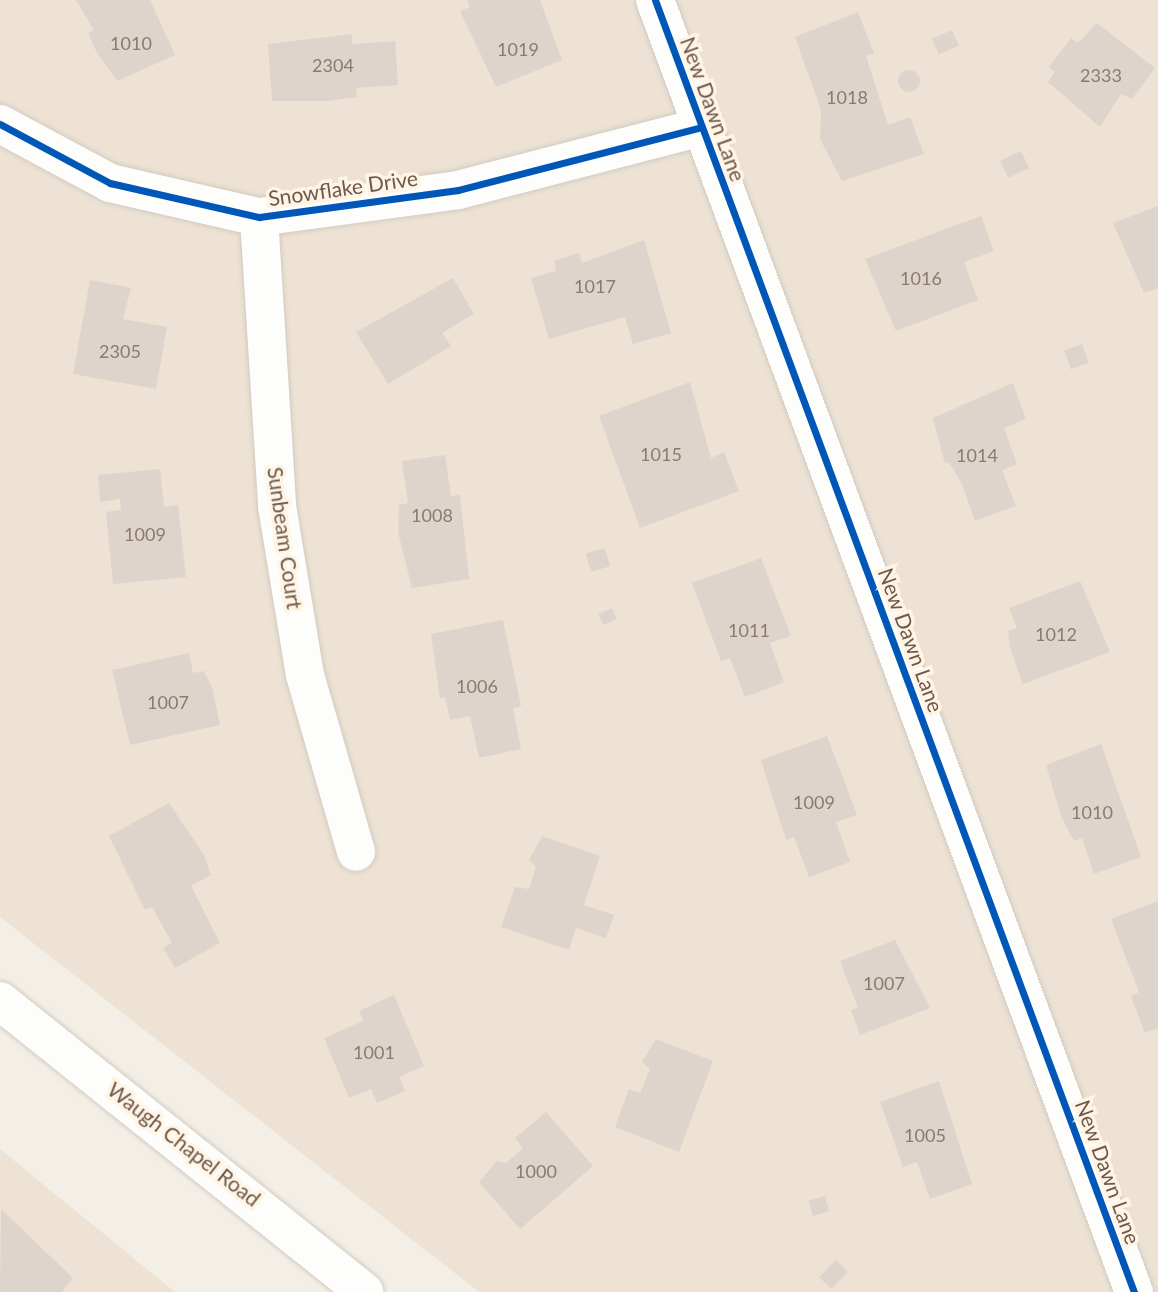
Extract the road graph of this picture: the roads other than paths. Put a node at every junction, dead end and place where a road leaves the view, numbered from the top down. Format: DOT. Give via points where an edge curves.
graph roads {
  1 [pos="655,0"];
  2 [pos="0,124"];
  3 [pos="701,127"];
  4 [pos="259,217"];
  5 [pos="356,852"];
  6 [pos="0,1001"];
  7 [pos="364,1292"];
  8 [pos="1134,1292"];
  1 -- 3 [label="street, New Dawn Lane"];
  2 -- 4 [label="street, Snowflake Drive" via="110,183"];
  3 -- 4 [label="street, Snowflake Drive" via="458,190"];
  3 -- 8 [label="street, New Dawn Lane"];
  4 -- 5 [label="street, Sunbeam Court" via="277,506 305,675"];
  6 -- 7 [label="street, Waugh Chapel Road"];
}
